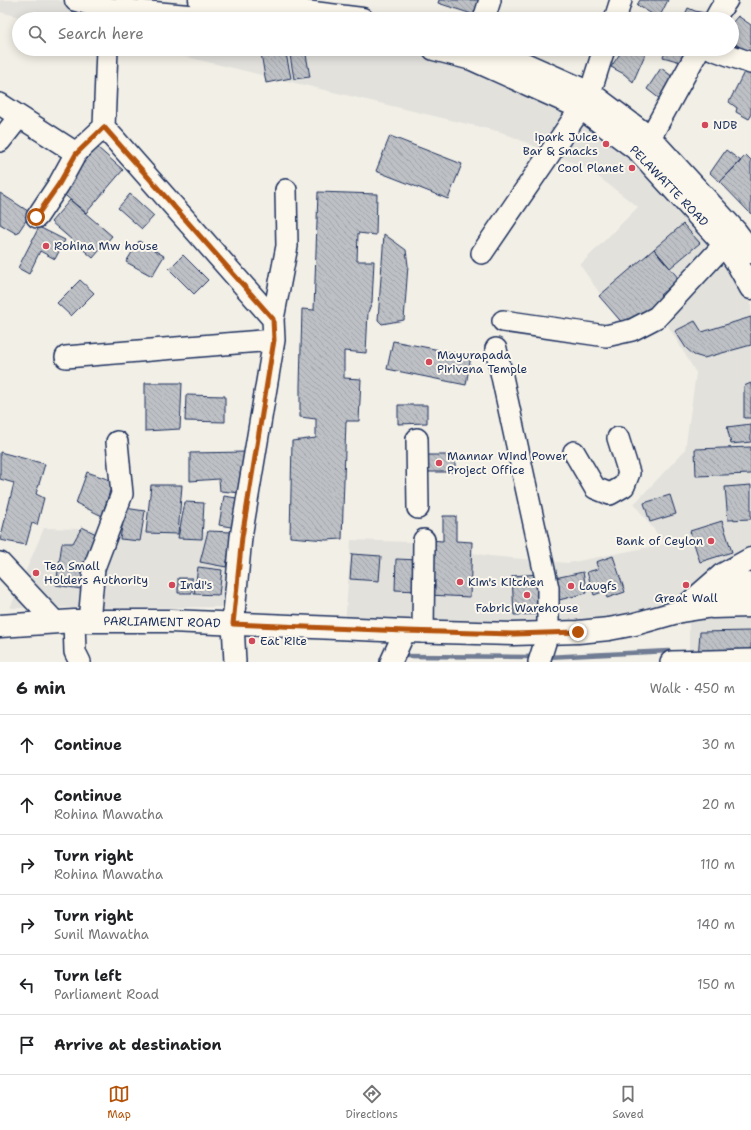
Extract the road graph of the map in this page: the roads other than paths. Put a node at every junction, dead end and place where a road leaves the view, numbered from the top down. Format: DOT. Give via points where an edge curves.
graph roads {
  1 [pos="76,0"];
  2 [pos="200,0"];
  3 [pos="490,0"];
  4 [pos="621,0"];
  5 [pos="727,0"];
  6 [pos="109,9"];
  7 [pos="230,10"];
  8 [pos="259,12"];
  9 [pos="486,12"];
  10 [pos="617,12"];
  11 [pos="719,12"];
  12 [pos="107,56"];
  13 [pos="461,56"];
  14 [pos="504,56"];
  15 [pos="601,56"];
  16 [pos="695,56"];
  17 [pos="732,56"];
  18 [pos="751,63"];
  19 [pos="585,101"];
  20 [pos="0,104"];
  21 [pos="20,117"];
  22 [pos="104,127"];
  23 [pos="0,141"];
  24 [pos="644,145"];
  25 [pos="76,154"];
  26 [pos="286,190"];
  27 [pos="36,217"];
  28 [pos="730,238"];
  29 [pos="751,252"];
  30 [pos="482,253"];
  31 [pos="751,288"];
  32 [pos="273,319"];
  33 [pos="503,321"];
  34 [pos="274,340"];
  35 [pos="496,349"];
  36 [pos="66,357"];
  37 [pos="618,438"];
  38 [pos="417,439"];
  39 [pos="117,442"];
  40 [pos="574,452"];
  41 [pos="418,508"];
  42 [pos="424,540"];
  43 [pos="751,559"];
  44 [pos="0,562"];
  45 [pos="751,584"];
  46 [pos="707,606"];
  47 [pos="751,606"];
  48 [pos="682,611"];
  49 [pos="73,622"];
  50 [pos="233,624"];
  51 [pos="0,626"];
  52 [pos="414,632"];
  53 [pos="548,633"];
  54 [pos="751,660"];
  55 [pos="80,662"];
  56 [pos="235,662"];
  57 [pos="391,662"];
  58 [pos="539,662"];
  59 [pos="671,662"];
  1 -- 6 [label="main road"];
  2 -- 7 [label="main road"];
  3 -- 9 [label="street"];
  4 -- 10 [label="street"];
  5 -- 11 [label="street"];
  6 -- 7 [label="main road"];
  7 -- 8 [label="main road"];
  12 -- 22 [label="street"];
  13 -- 19 [label="main road, PELAWATTE ROAD"];
  14 -- 19 [label="main road, PELAWATTE ROAD"];
  15 -- 19 [label="street"];
  16 -- 24 [label="street"];
  17 -- 18 [label="street"];
  19 -- 24 [label="main road, PELAWATTE ROAD"];
  19 -- 30 [label="street"];
  20 -- 21 [label="street"];
  21 -- 23 [label="street"];
  21 -- 25 [label="street"];
  22 -- 25 [label="street"];
  22 -- 32 [label="street"];
  24 -- 28 [label="main road, PELAWATTE ROAD"];
  25 -- 27 [label="street"];
  26 -- 32 [label="street" via="287,246"];
  28 -- 29 [label="main road, PELAWATTE ROAD"];
  28 -- 31 [label="main road, PELAWATTE ROAD" via="737,263"];
  28 -- 33 [label="street" via="657,317 632,330 606,336"];
  32 -- 34 [label="street"];
  34 -- 36 [label="street"];
  34 -- 50 [label="street" via="242,537"];
  35 -- 53 [label="street" via="548,588"];
  37 -- 40 [label="street" via="629,473 624,486 610,494 595,488"];
  38 -- 41 [label="street"];
  39 -- 49 [label="street" via="122,494"];
  42 -- 52 [label="street"];
  43 -- 48 [label="main road, PARLIAMENT ROAD" via="722,575"];
  44 -- 49 [label="street"];
  45 -- 46 [label="main road, PARLIAMENT ROAD"];
  46 -- 47 [label="main road"];
  46 -- 48 [label="main road, PARLIAMENT ROAD"];
  48 -- 53 [label="main road, PARLIAMENT ROAD" via="609,629"];
  49 -- 50 [label="main road, PARLIAMENT ROAD" via="170,621"];
  49 -- 51 [label="main road, PARLIAMENT ROAD"];
  49 -- 55 [label="street" via="75,652"];
  50 -- 52 [label="main road, PARLIAMENT ROAD"];
  50 -- 56 [label="street"];
  52 -- 53 [label="main road, PARLIAMENT ROAD"];
  52 -- 57 [label="street"];
  53 -- 58 [label="street"];
  54 -- 59 [label="street"];
}
